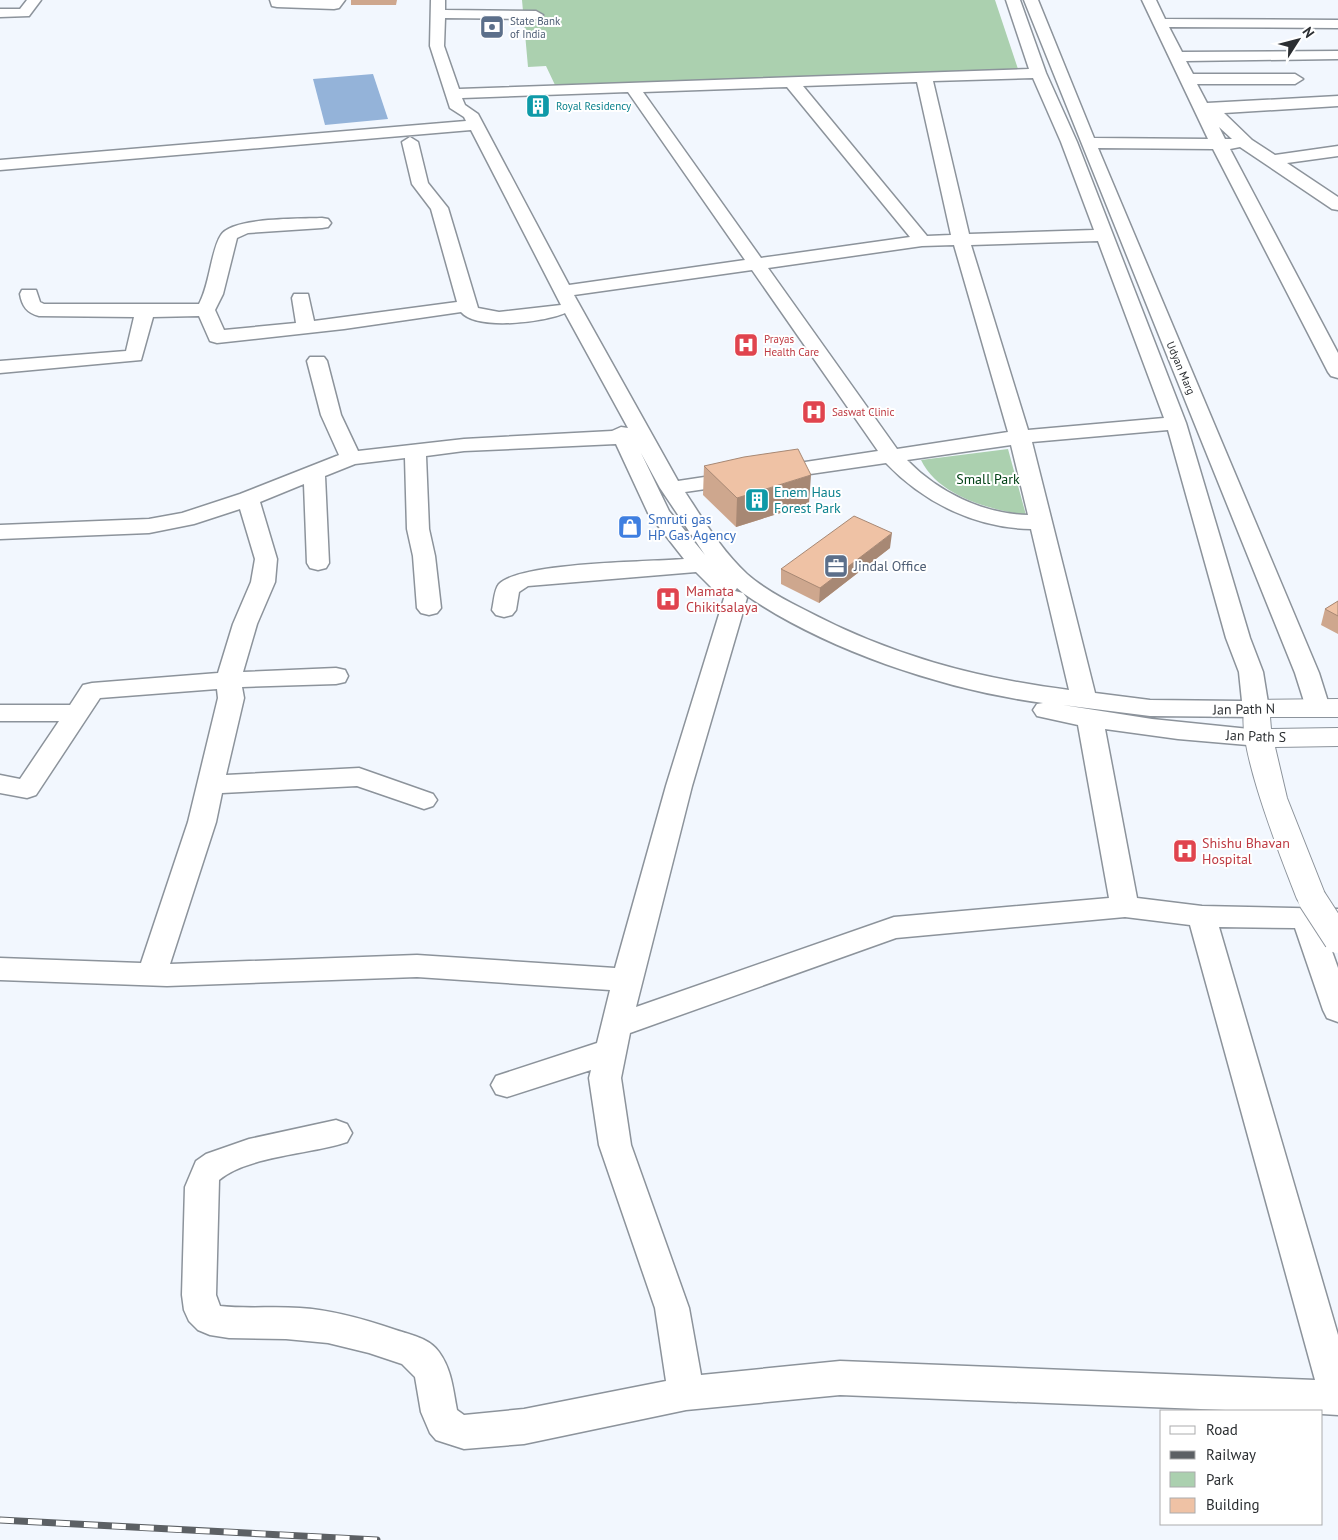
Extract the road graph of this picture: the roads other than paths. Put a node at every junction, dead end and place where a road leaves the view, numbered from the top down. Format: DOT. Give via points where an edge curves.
graph roads {
  1 [pos="34,0"];
  2 [pos="277,0"];
  3 [pos="338,0"];
  4 [pos="1013,0"];
  5 [pos="1031,0"];
  6 [pos="1149,0"];
  7 [pos="438,7"];
  8 [pos="0,13"];
  9 [pos="536,15"];
  10 [pos="1160,23"];
  11 [pos="1338,24"];
  12 [pos="1032,53"];
  13 [pos="1052,53"];
  14 [pos="1338,55"];
  15 [pos="1282,56"];
  16 [pos="1176,57"];
  17 [pos="1038,73"];
  18 [pos="924,77"];
  19 [pos="1295,80"];
  20 [pos="792,83"];
  21 [pos="1191,86"];
  22 [pos="632,87"];
  23 [pos="1338,101"];
  24 [pos="1315,102"];
  25 [pos="1212,109"];
  26 [pos="463,115"];
  27 [pos="1330,115"];
  28 [pos="410,142"];
  29 [pos="1088,143"];
  30 [pos="1246,143"];
  31 [pos="1219,144"];
  32 [pos="141,150"];
  33 [pos="1338,151"];
  34 [pos="0,159"];
  35 [pos="1273,160"];
  36 [pos="0,165"];
  37 [pos="1338,205"];
  38 [pos="322,223"];
  39 [pos="1104,235"];
  40 [pos="960,240"];
  41 [pos="922,241"];
  42 [pos="756,265"];
  43 [pos="29,294"];
  44 [pos="301,298"];
  45 [pos="560,300"];
  46 [pos="466,306"];
  47 [pos="206,310"];
  48 [pos="145,311"];
  49 [pos="306,327"];
  50 [pos="317,361"];
  51 [pos="0,367"];
  52 [pos="1338,372"];
  53 [pos="1176,423"];
  54 [pos="624,437"];
  55 [pos="1020,437"];
  56 [pos="415,451"];
  57 [pos="892,457"];
  58 [pos="351,458"];
  59 [pos="314,471"];
  60 [pos="670,488"];
  61 [pos="248,499"];
  62 [pos="1040,522"];
  63 [pos="0,532"];
  64 [pos="710,561"];
  65 [pos="318,564"];
  66 [pos="735,598"];
  67 [pos="429,608"];
  68 [pos="504,610"];
  69 [pos="336,676"];
  70 [pos="228,680"];
  71 [pos="1150,708"];
  72 [pos="1327,708"];
  73 [pos="1256,709"];
  74 [pos="1087,710"];
  75 [pos="0,713"];
  76 [pos="77,713"];
  77 [pos="1333,737"];
  78 [pos="1259,738"];
  79 [pos="0,784"];
  80 [pos="211,785"];
  81 [pos="424,800"];
  82 [pos="1125,907"];
  83 [pos="1309,909"];
  84 [pos="1202,916"];
  85 [pos="1338,918"];
  86 [pos="1338,939"];
  87 [pos="0,969"];
  88 [pos="152,974"];
  89 [pos="627,980"];
  90 [pos="1338,1010"];
  91 [pos="614,1039"];
  92 [pos="507,1085"];
  93 [pos="336,1133"];
  94 [pos="686,1393"];
  95 [pos="1338,1398"];
  1 -- 8 [label="street" via="24,13"];
  2 -- 3 [label="street" via="277,3 334,5"];
  4 -- 12 [label="street, Udyan Marg"];
  5 -- 13 [label="street, Udyan Marg"];
  6 -- 10 [label="street"];
  7 -- 9 [label="street"];
  7 -- 26 [label="street, Jan Path S" via="437,46"];
  10 -- 11 [label="street"];
  10 -- 16 [label="street"];
  12 -- 13 [label="street"];
  12 -- 17 [label="street, Udyan Marg"];
  13 -- 29 [label="street, Udyan Marg"];
  14 -- 15 [label="street"];
  15 -- 16 [label="street"];
  15 -- 19 [label="street"];
  16 -- 21 [label="street"];
  17 -- 18 [label="street"];
  17 -- 39 [label="street, Udyan Marg" via="1069,142"];
  18 -- 20 [label="street"];
  18 -- 40 [label="street"];
  19 -- 21 [label="street"];
  19 -- 24 [label="street"];
  20 -- 22 [label="street"];
  20 -- 41 [label="street"];
  21 -- 25 [label="street"];
  21 -- 31 [label="street"];
  22 -- 26 [label="street"];
  22 -- 42 [label="street"];
  23 -- 24 [label="street"];
  24 -- 25 [label="street"];
  24 -- 27 [label="street"];
  25 -- 30 [label="street"];
  26 -- 32 [label="street"];
  26 -- 45 [label="street, Jan Path S" via="482,162"];
  28 -- 46 [label="street" via="420,184 439,208"];
  29 -- 31 [label="street"];
  29 -- 72 [label="street, Udyan Marg" via="1307,673"];
  30 -- 31 [label="street"];
  30 -- 35 [label="street"];
  31 -- 52 [label="street"];
  32 -- 34 [label="street"];
  32 -- 36 [label="street"];
  33 -- 35 [label="street"];
  35 -- 37 [label="street"];
  38 -- 47 [label="street" via="232,232 214,294"];
  39 -- 40 [label="street"];
  39 -- 53 [label="street, Udyan Marg"];
  40 -- 41 [label="street"];
  40 -- 55 [label="street"];
  41 -- 42 [label="street"];
  42 -- 45 [label="street"];
  42 -- 57 [label="street"];
  43 -- 48 [label="street" via="33,308 39,310"];
  44 -- 49 [label="street"];
  45 -- 46 [label="street" via="501,317 476,316"];
  45 -- 54 [label="street, Jan Path S"];
  45 -- 60 [label="street"];
  46 -- 49 [label="street"];
  47 -- 48 [label="street"];
  47 -- 49 [label="street" via="217,337"];
  48 -- 51 [label="street" via="134,356"];
  50 -- 58 [label="street" via="331,415"];
  53 -- 55 [label="street"];
  53 -- 73 [label="street, Udyan Marg" via="1238,638 1251,672"];
  54 -- 56 [label="street" via="464,445"];
  54 -- 64 [label="street, Jan Path S" via="659,513"];
  55 -- 57 [label="street"];
  55 -- 62 [label="street"];
  56 -- 58 [label="street"];
  56 -- 67 [label="street" via="418,529"];
  57 -- 60 [label="street"];
  57 -- 62 [label="street" via="927,488 958,504 993,518"];
  58 -- 59 [label="street"];
  59 -- 61 [label="street"];
  59 -- 65 [label="street"];
  60 -- 64 [label="street"];
  61 -- 63 [label="street" via="186,519 149,526"];
  61 -- 70 [label="street" via="266,559 263,582 245,624"];
  62 -- 74 [label="street"];
  64 -- 66 [label="street, Jan Path S"];
  64 -- 68 [label="street" via="521,580 508,589"];
  64 -- 74 [label="street" via="770,601 818,626 901,661 954,678"];
  66 -- 74 [label="street, Jan Path S" via="813,637 945,689"];
  66 -- 89 [label="street" via="679,786"];
  69 -- 70 [label="street"];
  70 -- 76 [label="street" via="92,691"];
  70 -- 80 [label="street" via="231,698"];
  71 -- 73 [label="street, Jan Path N"];
  71 -- 74 [label="street"];
  72 -- 73 [label="main road, Jan Path N"];
  72 -- 77 [label="main road, Udyan Marg"];
  73 -- 78 [label="main road, Udyan Marg"];
  74 -- 78 [label="street, Jan Path S" via="1174,732"];
  74 -- 82 [label="street"];
  75 -- 76 [label="street"];
  76 -- 79 [label="street" via="28,789"];
  77 -- 78 [label="main road, Jan Path S"];
  78 -- 83 [label="main road, Udyan Marg" via="1273,798"];
  80 -- 81 [label="street" via="359,778"];
  80 -- 88 [label="street"];
  82 -- 84 [label="street"];
  82 -- 91 [label="street" via="894,928"];
  83 -- 84 [label="street"];
  83 -- 85 [label="street"];
  83 -- 86 [label="main road, Udyan Marg, bridge"];
  83 -- 90 [label="street"];
  84 -- 95 [label="street"];
  87 -- 88 [label="street"];
  88 -- 89 [label="street" via="416,966"];
  89 -- 91 [label="street"];
  91 -- 92 [label="street"];
  91 -- 94 [label="street" via="605,1078 615,1145 672,1308"];
  93 -- 94 [label="street" via="227,1159 209,1168 200,1186 199,1295 201,1310 210,1320 287,1323 359,1332 416,1354 430,1368 436,1386 438,1411 448,1428 456,1432 476,1434 533,1425"];
  94 -- 95 [label="street" via="840,1378"];
}
